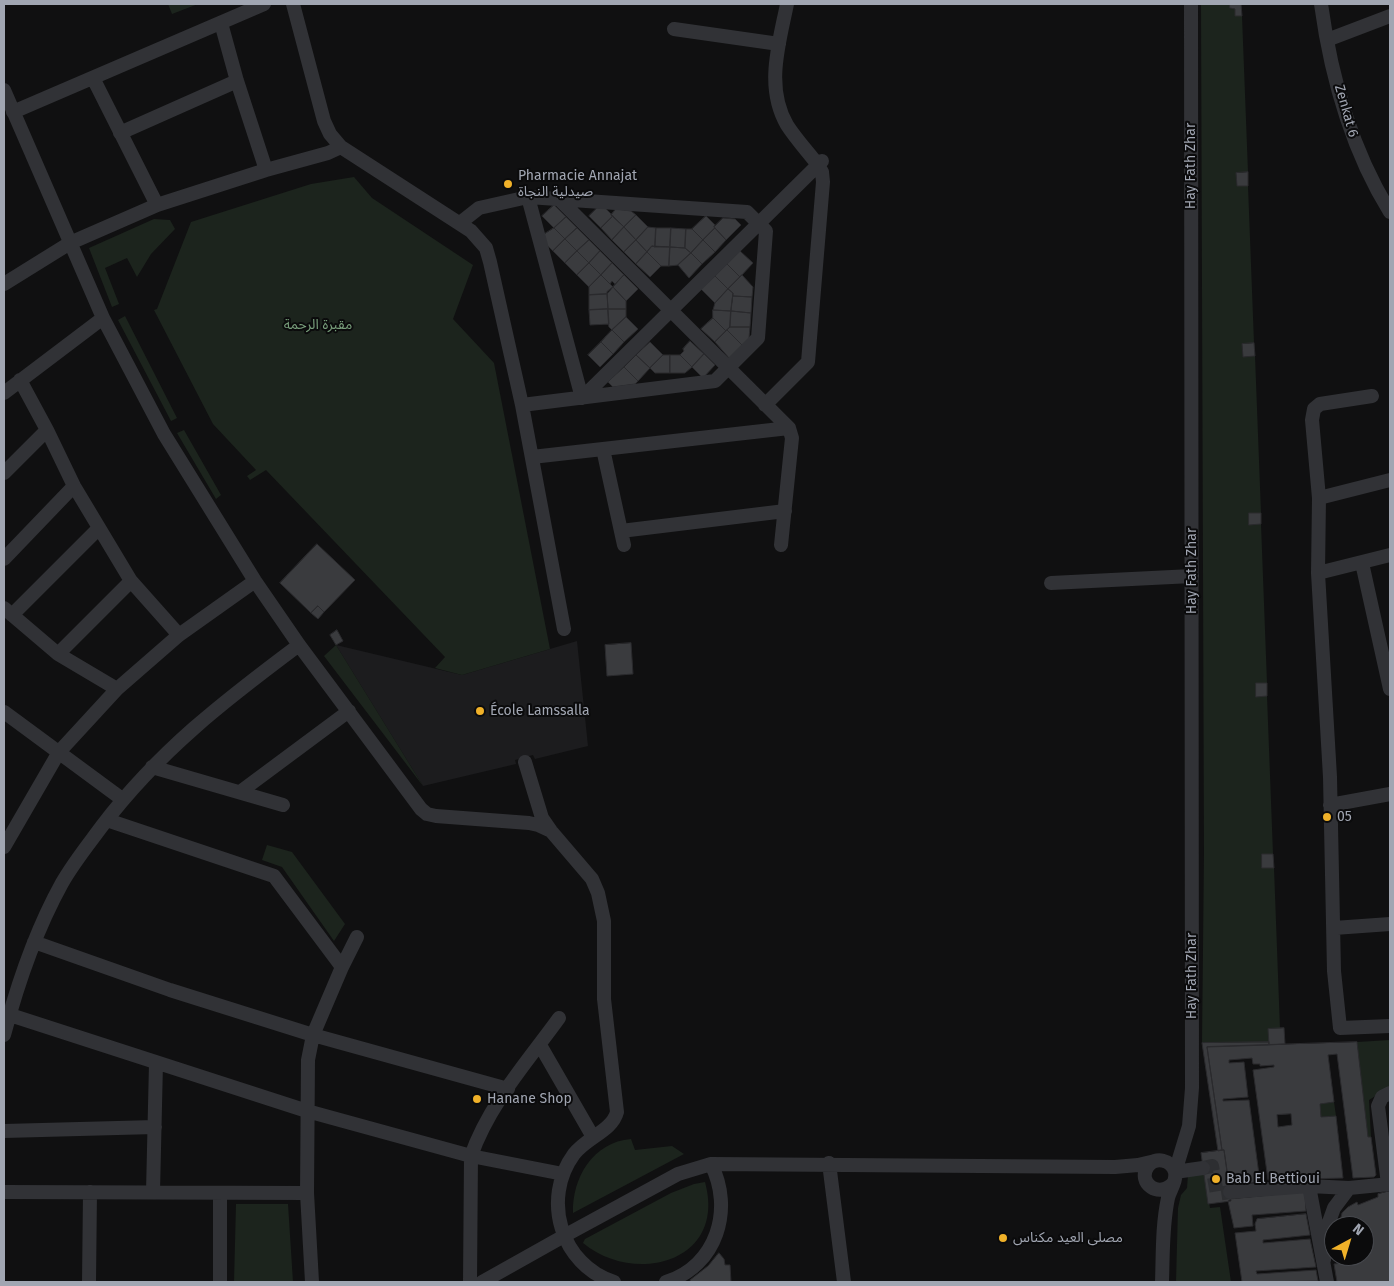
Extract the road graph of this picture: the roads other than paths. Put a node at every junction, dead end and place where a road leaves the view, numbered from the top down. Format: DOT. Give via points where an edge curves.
graph roads {
  1 [pos="264,4"];
  2 [pos="293,4"];
  3 [pos="786,4"];
  4 [pos="1191,4"];
  5 [pos="1321,4"];
  6 [pos="1390,16"];
  7 [pos="221,22"];
  8 [pos="674,29"];
  9 [pos="1327,40"];
  10 [pos="779,44"];
  11 [pos="93,78"];
  12 [pos="238,81"];
  13 [pos="4,90"];
  14 [pos="13,112"];
  15 [pos="120,133"];
  16 [pos="341,146"];
  17 [pos="820,163"];
  18 [pos="266,170"];
  19 [pos="528,197"];
  20 [pos="559,199"];
  21 [pos="157,205"];
  22 [pos="1390,212"];
  23 [pos="759,223"];
  24 [pos="460,224"];
  25 [pos="70,243"];
  26 [pos="4,284"];
  27 [pos="670,310"];
  28 [pos="103,318"];
  29 [pos="728,368"];
  30 [pos="20,380"];
  31 [pos="4,393"];
  32 [pos="1372,396"];
  33 [pos="582,398"];
  34 [pos="522,405"];
  35 [pos="765,405"];
  36 [pos="789,428"];
  37 [pos="47,430"];
  38 [pos="603,449"];
  39 [pos="532,457"];
  40 [pos="4,473"];
  41 [pos="1390,480"];
  42 [pos="74,486"];
  43 [pos="1319,498"];
  44 [pos="784,511"];
  45 [pos="99,528"];
  46 [pos="621,531"];
  47 [pos="624,545"];
  48 [pos="781,545"];
  49 [pos="1390,555"];
  50 [pos="4,559"];
  51 [pos="1362,563"];
  52 [pos="1318,573"];
  53 [pos="1192,576"];
  54 [pos="131,581"];
  55 [pos="255,581"];
  56 [pos="1051,583"];
  57 [pos="8,612"];
  58 [pos="564,629"];
  59 [pos="179,635"];
  60 [pos="299,645"];
  61 [pos="58,654"];
  62 [pos="117,689"];
  63 [pos="1390,689"];
  64 [pos="348,711"];
  65 [pos="4,712"];
  66 [pos="59,752"];
  67 [pos="525,762"];
  68 [pos="152,767"];
  69 [pos="240,792"];
  70 [pos="1390,794"];
  71 [pos="122,799"];
  72 [pos="284,805"];
  73 [pos="1330,805"];
  74 [pos="106,820"];
  75 [pos="550,831"];
  76 [pos="4,847"];
  77 [pos="1390,924"];
  78 [pos="1334,928"];
  79 [pos="357,937"];
  80 [pos="34,942"];
  81 [pos="342,967"];
  82 [pos="6,1014"];
  83 [pos="560,1018"];
  84 [pos="1390,1026"];
  85 [pos="4,1035"];
  86 [pos="313,1035"];
  87 [pos="540,1044"];
  88 [pos="156,1063"];
  89 [pos="508,1088"];
  90 [pos="1390,1093"];
  91 [pos="307,1111"];
  92 [pos="155,1127"];
  93 [pos="4,1131"];
  94 [pos="593,1137"];
  95 [pos="1185,1138"];
  96 [pos="471,1156"];
  97 [pos="1156,1161"];
  98 [pos="711,1164"];
  99 [pos="829,1164"];
  100 [pos="1115,1167"];
  101 [pos="1203,1168"];
  102 [pos="563,1174"];
  103 [pos="1174,1177"];
  104 [pos="1389,1184"];
  105 [pos="1150,1186"];
  106 [pos="1309,1186"];
  107 [pos="1349,1188"];
  108 [pos="4,1192"];
  109 [pos="90,1192"];
  110 [pos="153,1192"];
  111 [pos="1234,1192"];
  112 [pos="220,1193"];
  113 [pos="308,1193"];
  114 [pos="1331,1216"];
  115 [pos="1163,1229"];
  116 [pos="564,1236"];
  117 [pos="1324,1260"];
  118 [pos="1325,1266"];
  119 [pos="89,1282"];
  120 [pos="220,1282"];
  121 [pos="312,1282"];
  122 [pos="470,1282"];
  123 [pos="482,1282"];
  124 [pos="614,1282"];
  125 [pos="666,1282"];
  126 [pos="844,1282"];
  127 [pos="1162,1282"];
  128 [pos="1327,1282"];
  1 -- 7 [label="street"];
  2 -- 16 [label="street" via="324,121"];
  3 -- 10 [label="street"];
  4 -- 53 [label="street, Hay Fath Zhar"];
  5 -- 9 [label="street, Zenkat 6"];
  6 -- 9 [label="street"];
  7 -- 11 [label="street"];
  7 -- 12 [label="street"];
  8 -- 10 [label="street"];
  9 -- 22 [label="street, Zenkat 6" via="1353,139"];
  10 -- 17 [label="street" via="774,74 779,106 787,124"];
  11 -- 14 [label="street"];
  11 -- 15 [label="street"];
  12 -- 15 [label="street"];
  12 -- 18 [label="street"];
  13 -- 14 [label="street"];
  14 -- 25 [label="street"];
  15 -- 21 [label="street"];
  16 -- 18 [label="street" via="328,153"];
  16 -- 24 [label="street"];
  17 -- 23 [label="street"];
  17 -- 35 [label="street" via="823,182 808,362"];
  18 -- 21 [label="street"];
  19 -- 20 [label="street"];
  19 -- 24 [label="street" via="479,208"];
  19 -- 33 [label="street"];
  20 -- 23 [label="street" via="747,212"];
  20 -- 27 [label="street"];
  21 -- 25 [label="street"];
  23 -- 27 [label="street"];
  23 -- 29 [label="street" via="766,230 758,338"];
  24 -- 34 [label="street" via="486,248"];
  25 -- 26 [label="street"];
  25 -- 28 [label="street"];
  27 -- 29 [label="street"];
  27 -- 33 [label="street"];
  28 -- 30 [label="street"];
  28 -- 55 [label="street" via="164,434"];
  29 -- 33 [label="street" via="715,381"];
  29 -- 35 [label="street"];
  30 -- 31 [label="street"];
  30 -- 37 [label="street"];
  32 -- 43 [label="street" via="1320,404 1314,409 1312,420"];
  33 -- 34 [label="street"];
  34 -- 39 [label="street"];
  35 -- 36 [label="street"];
  36 -- 38 [label="street"];
  36 -- 44 [label="street" via="792,438"];
  37 -- 40 [label="street"];
  37 -- 42 [label="street"];
  38 -- 39 [label="street"];
  38 -- 46 [label="street"];
  39 -- 58 [label="street"];
  41 -- 43 [label="street"];
  42 -- 45 [label="street"];
  42 -- 50 [label="street"];
  43 -- 52 [label="street"];
  44 -- 46 [label="street"];
  44 -- 48 [label="street"];
  45 -- 54 [label="street"];
  45 -- 57 [label="street"];
  46 -- 47 [label="street"];
  49 -- 51 [label="street"];
  51 -- 52 [label="street"];
  51 -- 63 [label="street"];
  52 -- 73 [label="street"];
  53 -- 56 [label="street"];
  53 -- 95 [label="street, Hay Fath Zhar" via="1192,1088"];
  54 -- 59 [label="street"];
  54 -- 61 [label="street"];
  55 -- 59 [label="street"];
  55 -- 60 [label="street"];
  57 -- 61 [label="street"];
  59 -- 62 [label="street"];
  60 -- 64 [label="street"];
  60 -- 68 [label="street" via="226,700"];
  61 -- 62 [label="street"];
  62 -- 66 [label="street"];
  64 -- 69 [label="street"];
  64 -- 75 [label="street" via="427,814 528,823"];
  65 -- 66 [label="street"];
  66 -- 71 [label="street"];
  66 -- 76 [label="street"];
  67 -- 75 [label="street" via="536,804"];
  68 -- 69 [label="street"];
  68 -- 71 [label="street"];
  69 -- 72 [label="street"];
  70 -- 73 [label="street"];
  71 -- 74 [label="street"];
  73 -- 78 [label="street"];
  74 -- 80 [label="street" via="62,882"];
  74 -- 81 [label="street" via="274,876"];
  75 -- 94 [label="street" via="592,879 604,921 604,999 617,1112 610,1126"];
  77 -- 78 [label="street"];
  78 -- 84 [label="street" via="1334,971 1340,1028"];
  79 -- 81 [label="street"];
  80 -- 82 [label="street"];
  80 -- 86 [label="street" via="170,990"];
  81 -- 86 [label="street"];
  82 -- 85 [label="street"];
  82 -- 88 [label="street"];
  83 -- 87 [label="street"];
  86 -- 89 [label="street"];
  86 -- 91 [label="street" via="308,1060"];
  87 -- 89 [label="street"];
  87 -- 94 [label="street"];
  88 -- 91 [label="street"];
  88 -- 92 [label="street"];
  89 -- 96 [label="street" via="478,1136"];
  90 -- 104 [label="street" via="1382,1097 1378,1106"];
  91 -- 96 [label="street"];
  91 -- 113 [label="street"];
  92 -- 93 [label="street"];
  92 -- 110 [label="street"];
  94 -- 102 [label="street" via="576,1152"];
  95 -- 97 [label="street" via="1171,1153"];
  95 -- 103 [label="street, Hay Fath Zhar"];
  96 -- 102 [label="street"];
  96 -- 122 [label="street"];
  97 -- 100 [label="street"];
  97 -- 103 [label="street" via="1170,1164"];
  97 -- 105 [label="street" via="1145,1171"];
  98 -- 99 [label="street"];
  98 -- 116 [label="street" via="678,1174"];
  98 -- 125 [label="street" via="722,1202 715,1238 709,1250 692,1268"];
  99 -- 100 [label="street"];
  99 -- 126 [label="street"];
  100 -- 105 [label="street"];
  101 -- 103 [label="street"];
  102 -- 116 [label="street" via="557,1199"];
  103 -- 105 [label="street" via="1167,1189 1157,1190"];
  103 -- 115 [label="street, Hay Fath Zhar"];
  104 -- 107 [label="street"];
  105 -- 115 [label="street" via="1157,1196"];
  106 -- 107 [label="street"];
  106 -- 111 [label="street"];
  106 -- 117 [label="street"];
  107 -- 114 [label="street"];
  108 -- 109 [label="street"];
  109 -- 110 [label="street"];
  109 -- 119 [label="street"];
  110 -- 112 [label="street"];
  112 -- 113 [label="street"];
  112 -- 120 [label="street"];
  113 -- 121 [label="street"];
  115 -- 127 [label="street"];
  116 -- 123 [label="street"];
  116 -- 124 [label="street" via="587,1267"];
  118 -- 128 [label="street"];
}
